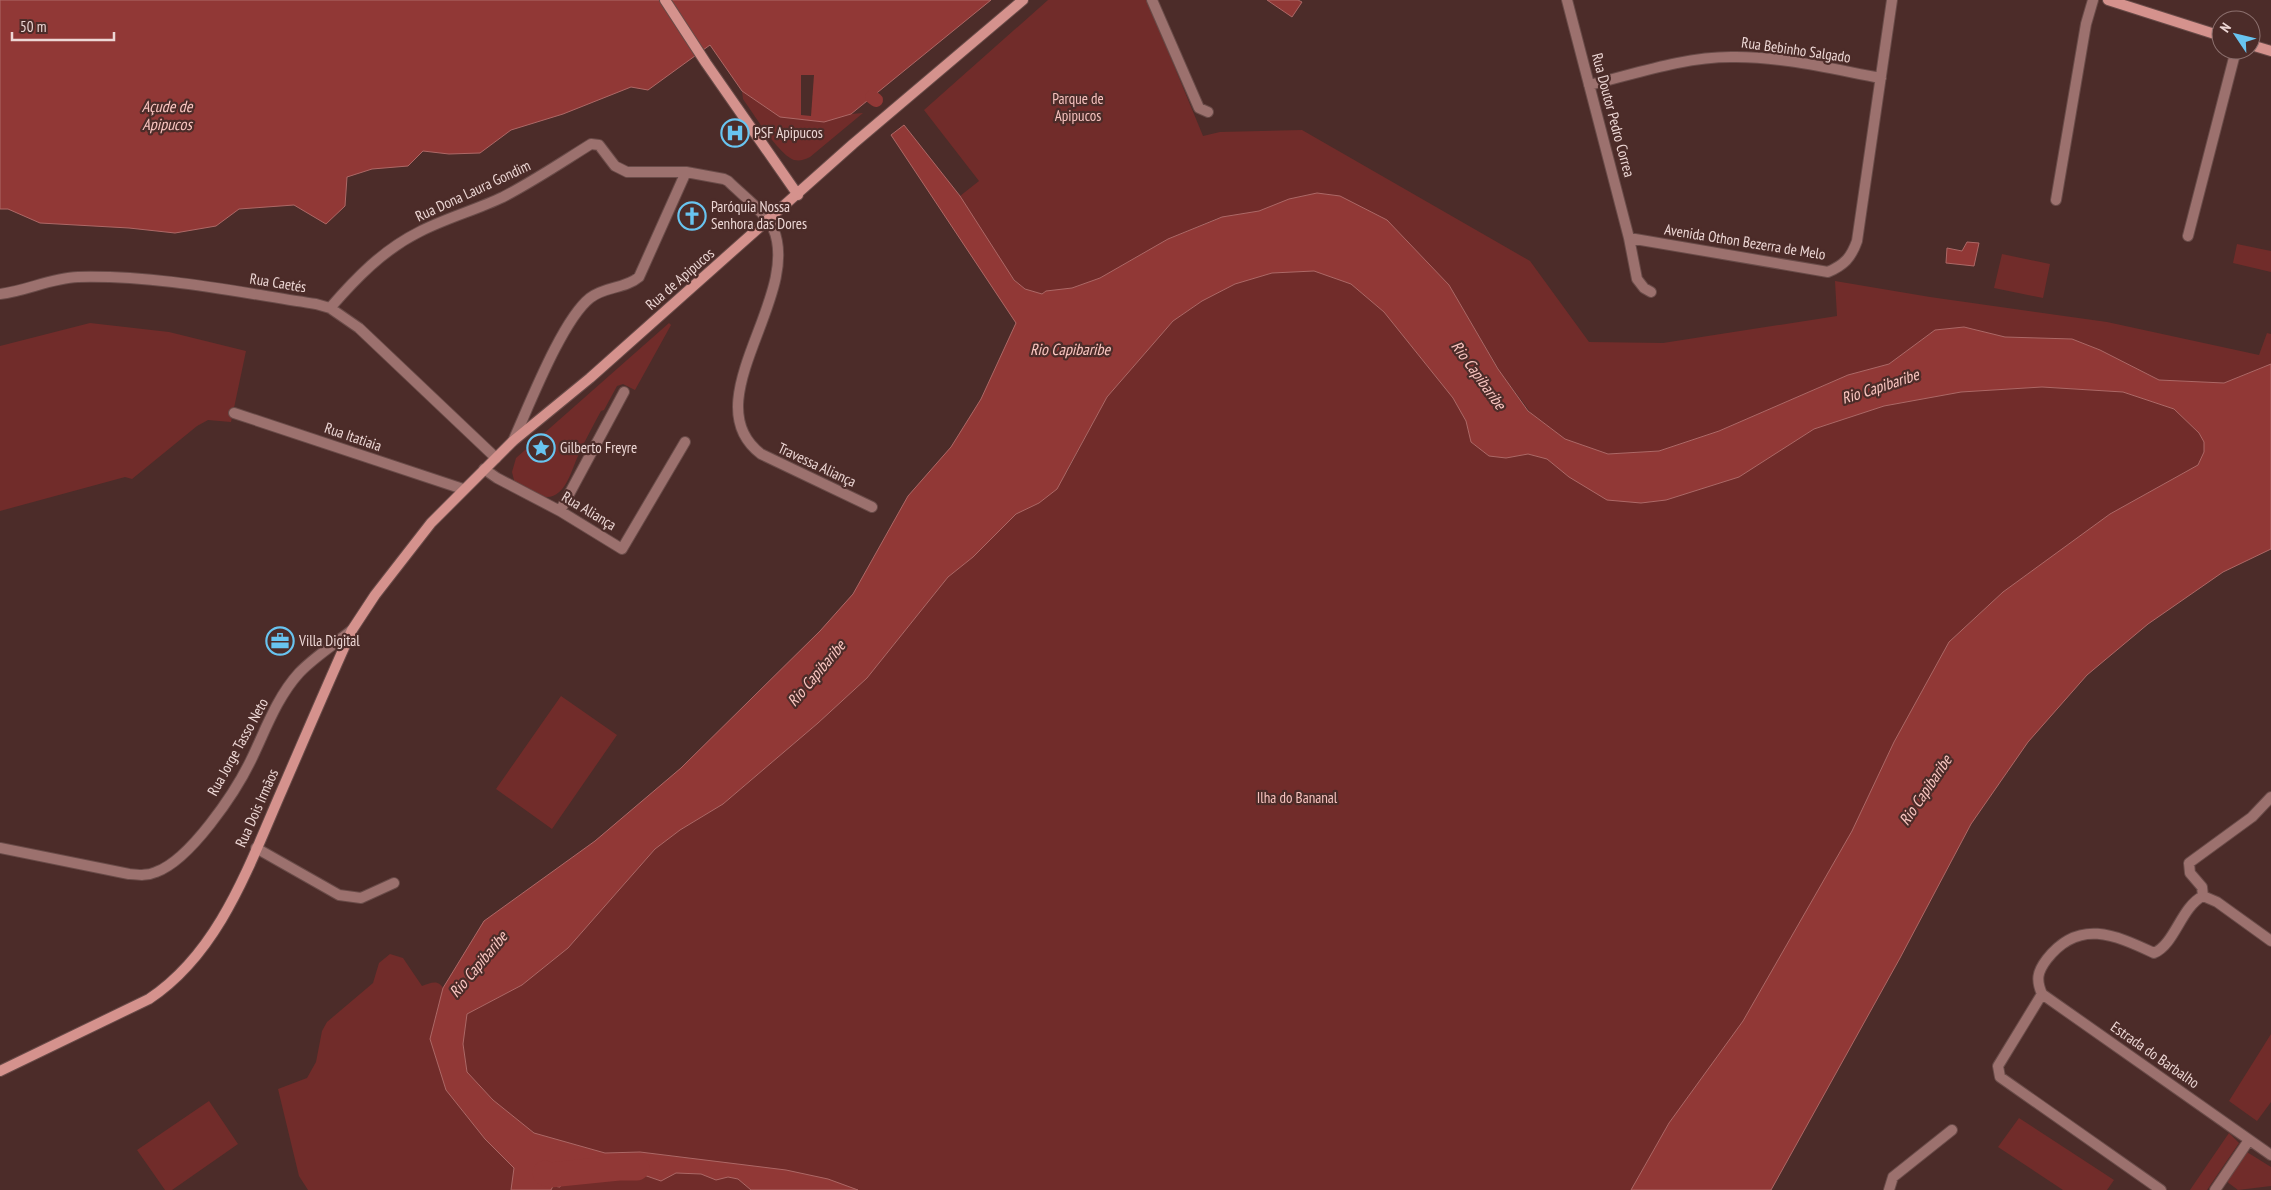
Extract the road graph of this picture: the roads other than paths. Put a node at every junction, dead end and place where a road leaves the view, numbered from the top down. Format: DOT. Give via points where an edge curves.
graph roads {
  1 [pos="665,0"];
  2 [pos="1023,0"];
  3 [pos="1152,0"];
  4 [pos="1567,0"];
  5 [pos="1892,0"];
  6 [pos="2093,0"];
  7 [pos="2108,0"];
  8 [pos="2211,33"];
  9 [pos="2233,60"];
  10 [pos="1881,78"];
  11 [pos="1589,84"];
  12 [pos="1208,112"];
  13 [pos="686,172"];
  14 [pos="798,195"];
  15 [pos="2056,200"];
  16 [pos="768,221"];
  17 [pos="2188,236"];
  18 [pos="1629,238"];
  19 [pos="1651,292"];
  20 [pos="0,294"];
  21 [pos="330,308"];
  22 [pos="624,392"];
  23 [pos="234,413"];
  24 [pos="513,441"];
  25 [pos="685,442"];
  26 [pos="496,458"];
  27 [pos="484,469"];
  28 [pos="471,481"];
  29 [pos="463,489"];
  30 [pos="872,507"];
  31 [pos="560,511"];
  32 [pos="352,630"];
  33 [pos="2271,797"];
  34 [pos="0,848"];
  35 [pos="256,848"];
  36 [pos="394,884"];
  37 [pos="2203,896"];
  38 [pos="2271,941"];
  39 [pos="2042,994"];
  40 [pos="0,1071"];
  41 [pos="1952,1130"];
  42 [pos="2249,1140"];
  43 [pos="2271,1155"];
  44 [pos="1889,1188"];
  45 [pos="2161,1190"];
  46 [pos="2215,1190"];
  1 -- 14 [label="main road"];
  2 -- 14 [label="main road, Rua de Apipucos" via="853,144"];
  3 -- 12 [label="street" via="1199,108"];
  4 -- 11 [label="street, Rua Doutor Pedro Correa"];
  5 -- 10 [label="street, Avenida Othon Bezerra de Melo"];
  6 -- 15 [label="street" via="2086,24"];
  7 -- 8 [label="main road"];
  9 -- 17 [label="street"];
  10 -- 11 [label="street, Rua Bebinho Salgado" via="1777,60 1730,56 1693,60"];
  10 -- 18 [label="street, Avenida Othon Bezerra de Melo" via="1857,241 1844,265 1828,272"];
  11 -- 18 [label="street, Rua Doutor Pedro Correa"];
  13 -- 16 [label="street, Rua Dona Laura Gondim" via="728,181"];
  13 -- 21 [label="street, Rua Dona Laura Gondim" via="627,172 615,166 599,145 591,144 536,180 501,198 419,232 377,260"];
  13 -- 24 [label="street" via="639,277 602,291 582,304 553,353"];
  14 -- 16 [label="main road, Rua de Apipucos"];
  16 -- 24 [label="main road, Rua de Apipucos" via="590,378"];
  16 -- 30 [label="street, Travessa Aliança" via="775,234 777,271 740,384 738,401 743,433 751,447 761,454"];
  18 -- 19 [label="street, Rua Doutor Pedro Correa" via="1638,279"];
  20 -- 21 [label="street, Rua Caetés" via="52,280 118,278 175,282"];
  21 -- 26 [label="street, Rua Caetés" via="359,328"];
  22 -- 31 [label="street"];
  23 -- 29 [label="street, Rua Itatiaia"];
  24 -- 26 [label="main road, Rua de Apipucos"];
  25 -- 31 [label="street, Rua Aliança" via="622,549"];
  26 -- 27 [label="main road, Rua de Apipucos"];
  27 -- 28 [label="main road, Rua de Apipucos"];
  27 -- 31 [label="street, Rua Aliança"];
  28 -- 29 [label="main road, Rua Dois Irmãos"];
  29 -- 32 [label="main road, Rua Dois Irmãos" via="405,556"];
  32 -- 34 [label="street, Rua Jorge Tasso Neto" via="299,673 265,728 231,795 197,839 163,869 144,875 129,874"];
  32 -- 35 [label="main road, Rua Dois Irmãos"];
  33 -- 37 [label="street" via="2252,817 2189,863 2190,873 2202,887"];
  35 -- 36 [label="street" via="339,896 361,898"];
  35 -- 40 [label="main road, Rua Dois Irmãos" via="217,928 199,954 169,986 149,999"];
  37 -- 38 [label="street"];
  37 -- 39 [label="street" via="2154,954 2117,936 2102,934 2064,941 2038,972 2037,983"];
  39 -- 42 [label="street, Estrada do Barbalho"];
  39 -- 45 [label="street" via="1998,1066 2000,1077"];
  41 -- 44 [label="street" via="1894,1177"];
  42 -- 43 [label="street, Estrada do Barbalho"];
  42 -- 46 [label="street"];
}
